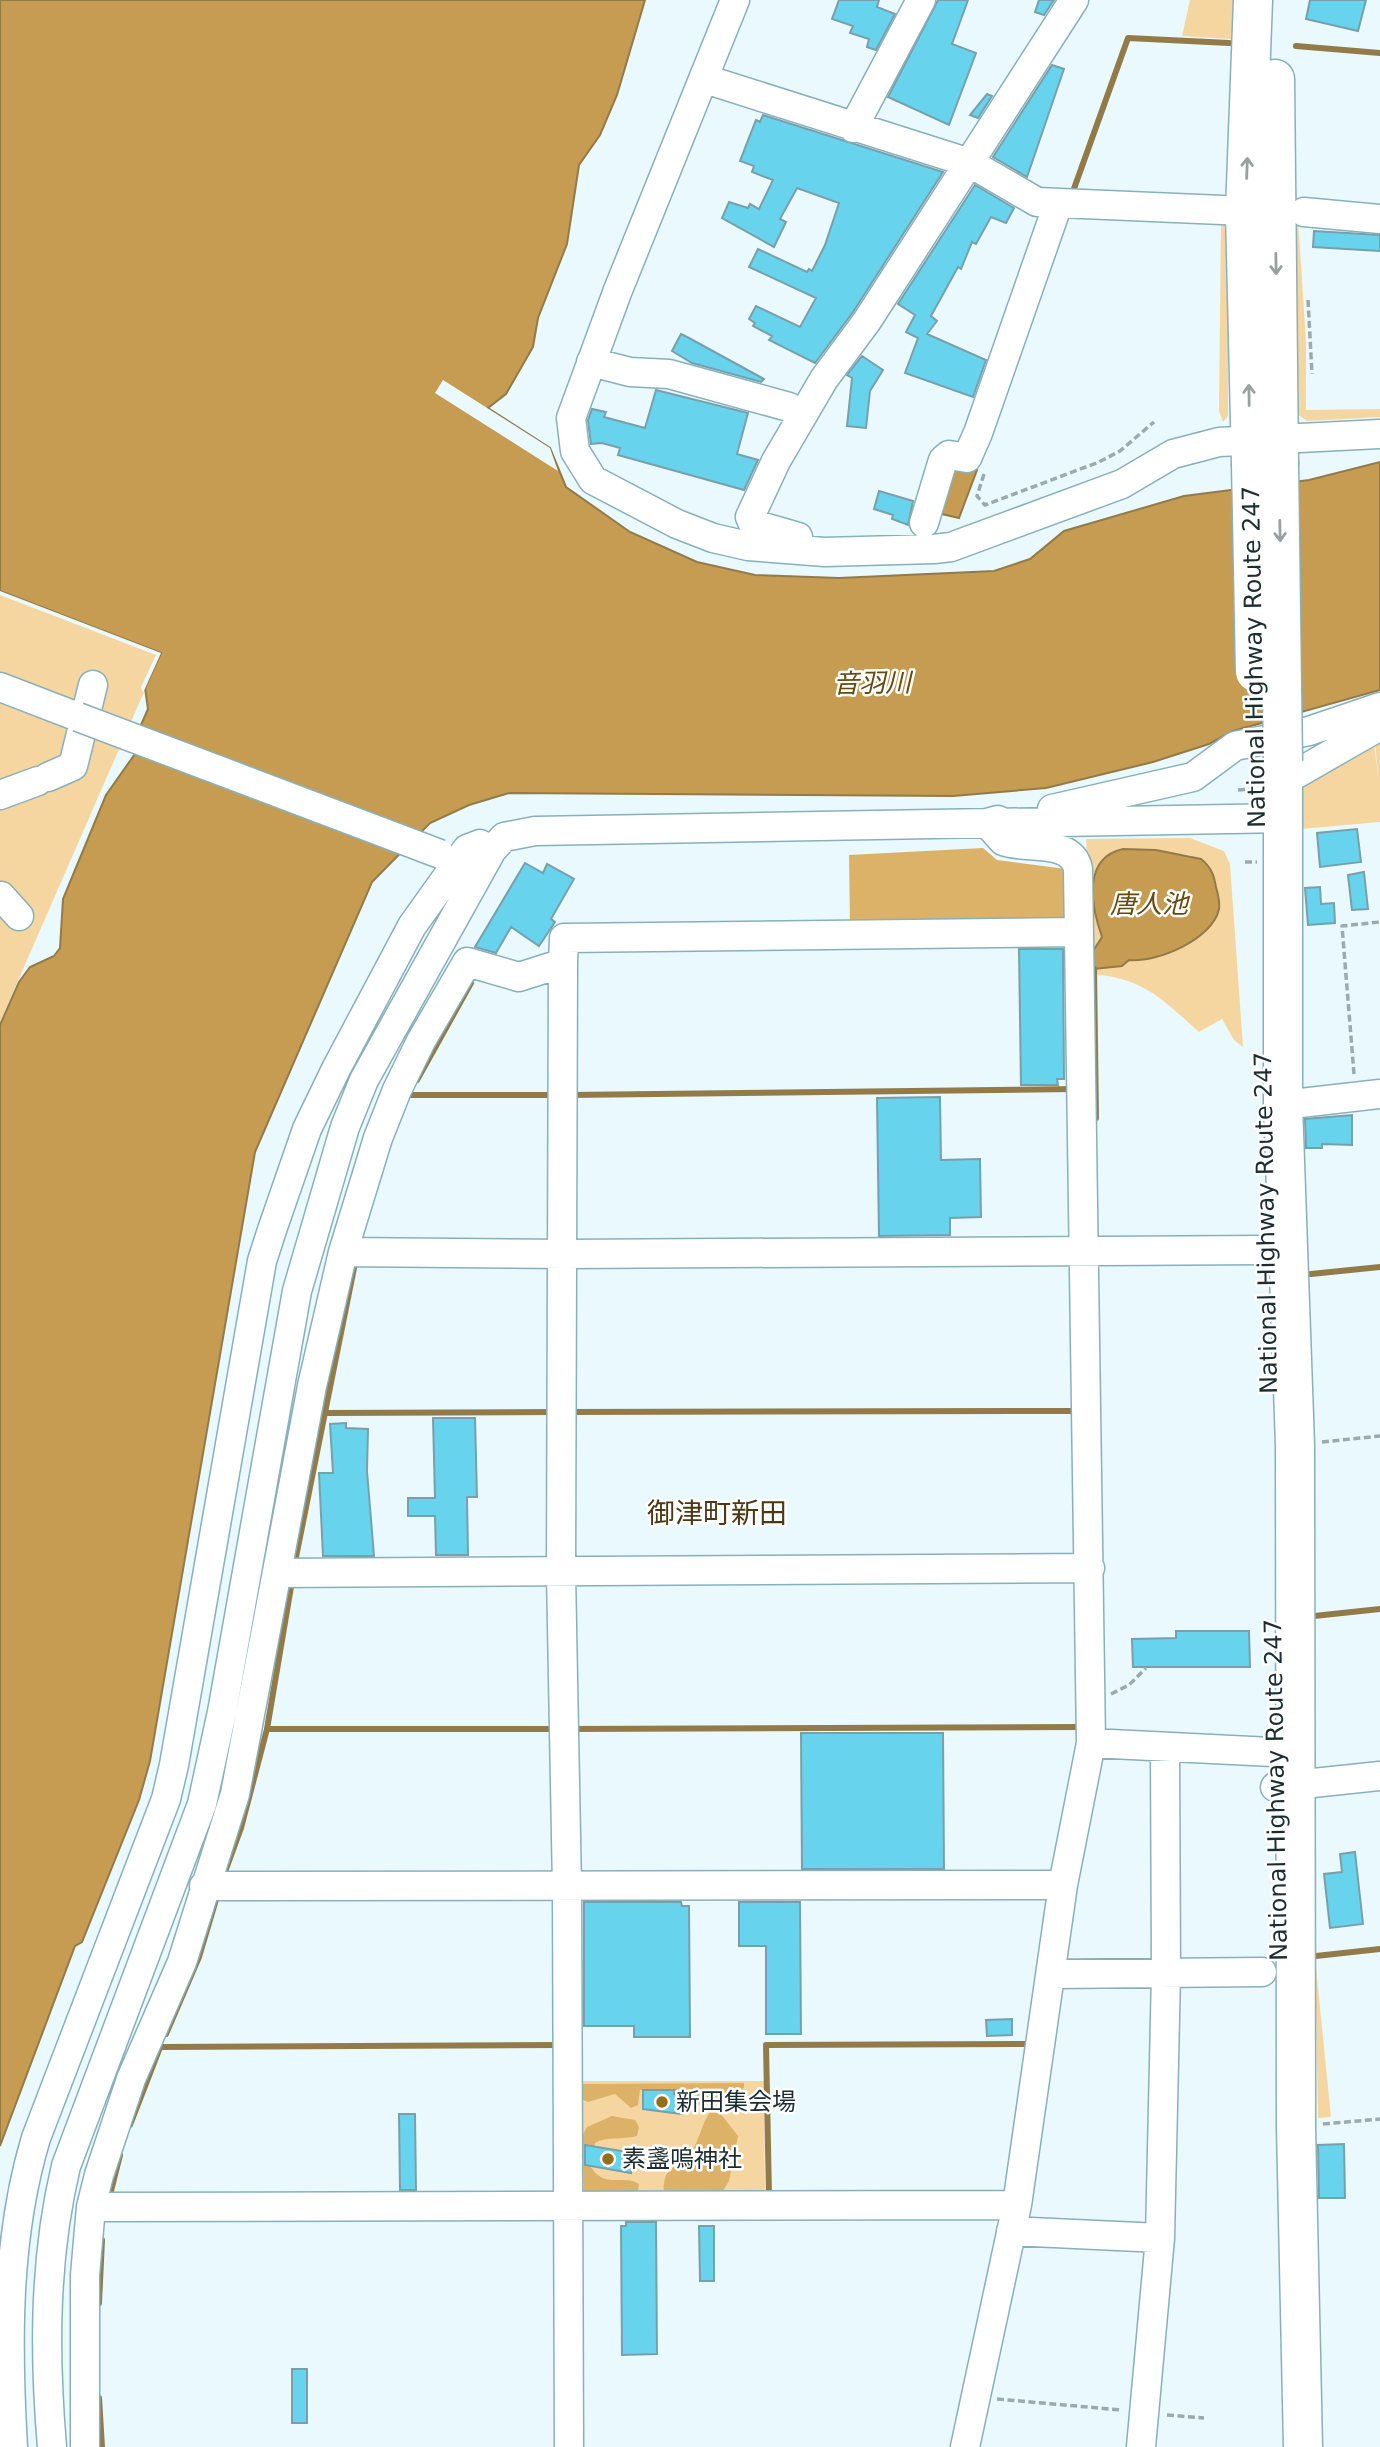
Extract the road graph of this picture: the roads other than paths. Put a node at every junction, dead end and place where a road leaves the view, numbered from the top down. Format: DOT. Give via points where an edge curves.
graph roads {
  1 [pos="735,0"];
  2 [pos="921,0"];
  3 [pos="1074,0"];
  4 [pos="1254,0"];
  5 [pos="1275,0"];
  6 [pos="705,79"];
  7 [pos="853,128"];
  8 [pos="970,163"];
  9 [pos="1065,204"];
  10 [pos="1245,211"];
  11 [pos="1304,212"];
  12 [pos="1380,219"];
  13 [pos="591,362"];
  14 [pos="803,415"];
  15 [pos="1380,434"];
  16 [pos="1265,450"];
  17 [pos="924,523"];
  18 [pos="825,552"];
  19 [pos="93,685"];
  20 [pos="0,687"];
  21 [pos="1380,707"];
  22 [pos="106,721"];
  23 [pos="1380,726"];
  24 [pos="1274,765"];
  25 [pos="53,774"];
  26 [pos="0,795"];
  27 [pos="1269,818"];
  28 [pos="988,822"];
  29 [pos="492,850"];
  30 [pos="448,858"];
  31 [pos="1079,932"];
  32 [pos="563,964"];
  33 [pos="1368,1096"];
  34 [pos="1283,1105"];
  35 [pos="1267,1250"];
  36 [pos="1084,1251"];
  37 [pos="344,1252"];
  38 [pos="565,1255"];
  39 [pos="1090,1568"];
  40 [pos="277,1573"];
  41 [pos="561,1573"];
  42 [pos="1091,1743"];
  43 [pos="1165,1747"];
  44 [pos="1281,1775"];
  45 [pos="1380,1776"];
  46 [pos="1063,1885"];
  47 [pos="204,1886"];
  48 [pos="567,1888"];
  49 [pos="1262,1972"];
  50 [pos="1051,1974"];
  51 [pos="1166,1974"];
  52 [pos="567,2206"];
  53 [pos="91,2207"];
  54 [pos="1014,2218"];
  55 [pos="1160,2238"];
  56 [pos="13,2447"];
  57 [pos="52,2447"];
  58 [pos="85,2447"];
  59 [pos="569,2447"];
  60 [pos="965,2447"];
  61 [pos="1141,2447"];
  62 [pos="1288,2447"];
  63 [pos="1303,2447"];
  1 -- 6 [label="street"];
  2 -- 7 [label="street"];
  3 -- 8 [label="street"];
  10 -- 4 [label="highway, National Highway Route 247, one-way"];
  5 -- 16 [label="highway, National Highway Route 247, one-way"];
  6 -- 7 [label="street"];
  6 -- 13 [label="street"];
  7 -- 8 [label="street"];
  8 -- 9 [label="street" via="1037,202"];
  8 -- 14 [label="street"];
  9 -- 10 [label="street"];
  9 -- 17 [label="street" via="967,458 949,455 943,460"];
  16 -- 10 [label="highway, National Highway Route 247, one-way"];
  11 -- 12 [label="street"];
  13 -- 14 [label="street" via="630,372 669,374 789,407"];
  13 -- 18 [label="street" via="570,432 575,451 593,480 713,538"];
  14 -- 18 [label="street" via="750,517 753,524 820,544"];
  15 -- 16 [label="street"];
  16 -- 18 [label="street" via="1219,442 1173,454 1122,484 951,547"];
  16 -- 24 [label="highway, National Highway Route 247, bridge"];
  19 -- 25 [label="street"];
  20 -- 30 [label="street, bridge"];
  21 -- 28 [label="street" via="1309,731 1235,746 1193,777"];
  22 -- 25 [label="street" via="88,760"];
  23 -- 24 [label="street" via="1298,774"];
  24 -- 27 [label="highway, National Highway Route 247"];
  25 -- 26 [label="street"];
  27 -- 28 [label="street"];
  27 -- 34 [label="highway, National Highway Route 247"];
  27 -- 35 [label="highway, National Highway Route 247"];
  28 -- 29 [label="street" via="535,831 504,837"];
  28 -- 31 [label="street" via="1006,843 1067,850 1072,855 1078,869"];
  29 -- 30 [label="street" via="480,844"];
  29 -- 57 [label="street" via="364,1080 345,1128 300,1282 202,1804 66,2166 57,2206 48,2287"];
  30 -- 56 [label="street" via="307,1129 262,1261 166,1799 22,2185 13,2252"];
  31 -- 32 [label="street" via="564,938"];
  31 -- 36 [label="street"];
  32 -- 37 [label="street" via="519,977 467,962 397,1090"];
  32 -- 38 [label="street"];
  33 -- 34 [label="street"];
  34 -- 44 [label="highway, National Highway Route 247" via="1295,1445"];
  35 -- 36 [label="street"];
  35 -- 44 [label="highway, National Highway Route 247"];
  36 -- 38 [label="street"];
  36 -- 39 [label="street"];
  37 -- 38 [label="street"];
  37 -- 40 [label="street" via="312,1386"];
  38 -- 41 [label="street"];
  39 -- 41 [label="street"];
  39 -- 42 [label="street"];
  40 -- 41 [label="street"];
  40 -- 47 [label="street" via="235,1794"];
  41 -- 48 [label="street"];
  42 -- 43 [label="street"];
  42 -- 46 [label="street"];
  43 -- 44 [label="street"];
  43 -- 51 [label="street"];
  44 -- 45 [label="street"];
  44 -- 62 [label="highway, National Highway Route 247"];
  44 -- 63 [label="highway, National Highway Route 247"];
  46 -- 48 [label="street"];
  46 -- 50 [label="street"];
  47 -- 48 [label="street"];
  47 -- 53 [label="street" via="182,1962 131,2079"];
  48 -- 52 [label="street"];
  49 -- 51 [label="street"];
  50 -- 51 [label="street"];
  50 -- 54 [label="street"];
  51 -- 55 [label="street"];
  52 -- 53 [label="street"];
  52 -- 54 [label="street"];
  52 -- 59 [label="street"];
  53 -- 58 [label="street" via="85,2275"];
  54 -- 55 [label="street"];
  54 -- 60 [label="street"];
  55 -- 61 [label="street"];
}
